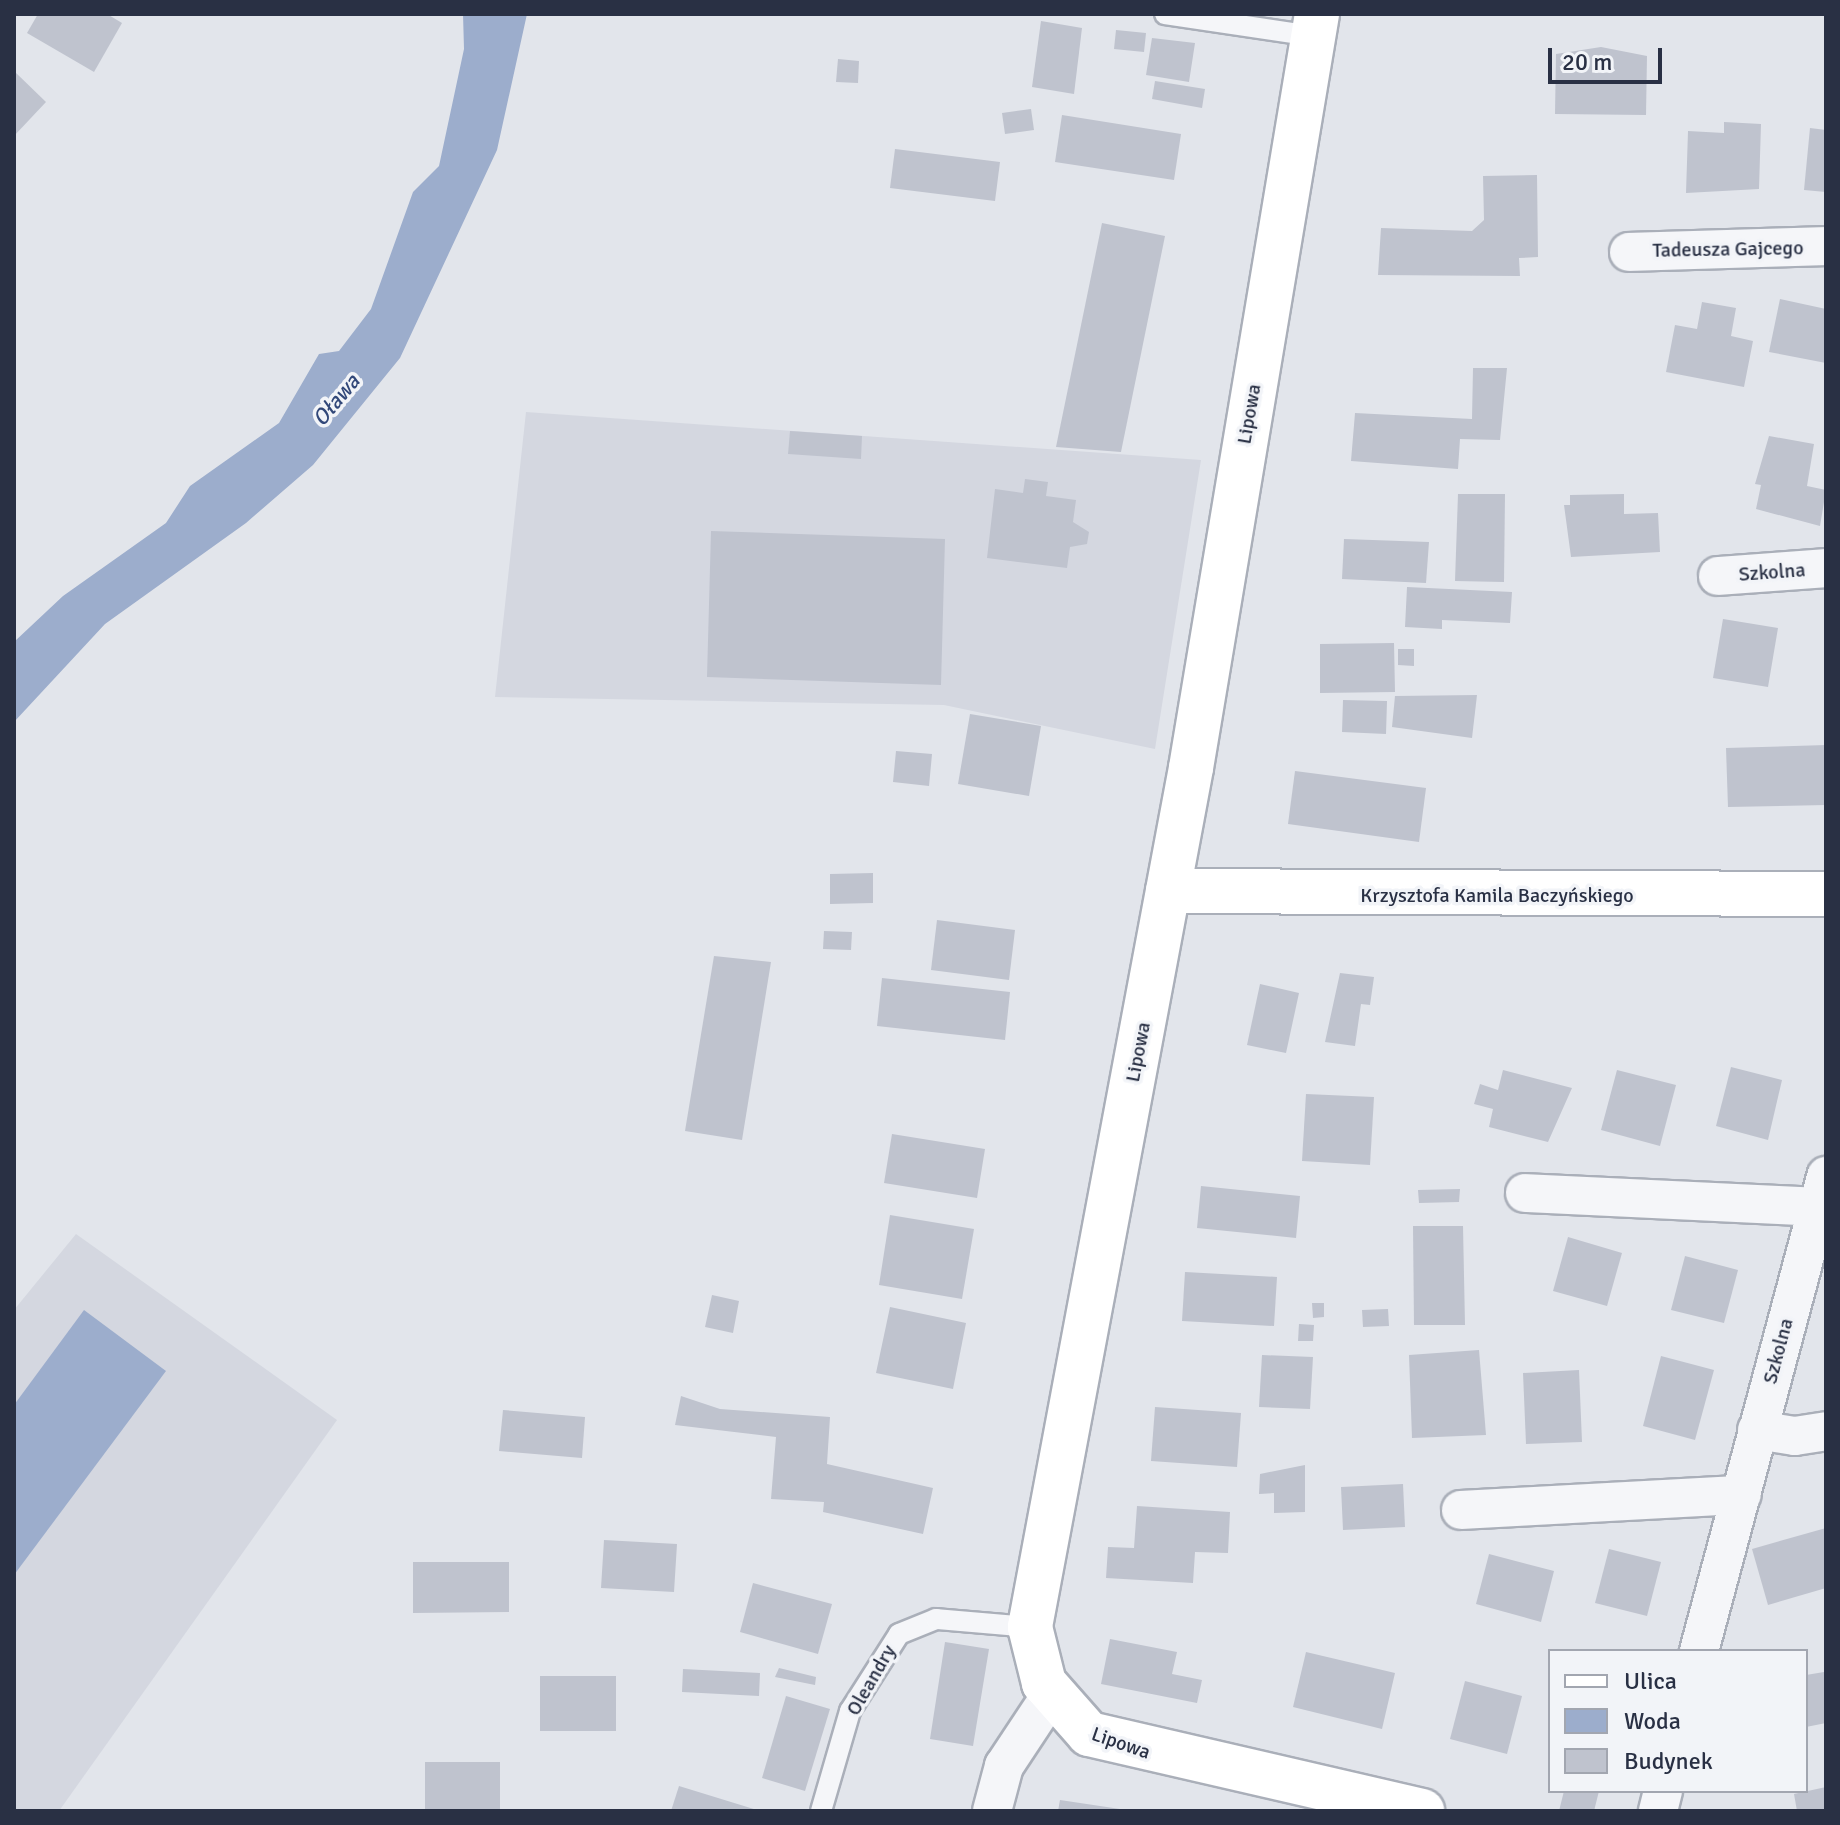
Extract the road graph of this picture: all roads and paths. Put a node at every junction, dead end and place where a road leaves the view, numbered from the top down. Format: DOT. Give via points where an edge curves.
graph roads {
  1 [pos="1165,14"];
  2 [pos="1315,25"];
  3 [pos="1826,246"];
  4 [pos="1629,252"];
  5 [pos="1826,568"];
  6 [pos="1718,576"];
  7 [pos="1168,891"];
  8 [pos="1826,894"];
  9 [pos="1822,1192"];
  10 [pos="1525,1193"];
  11 [pos="1757,1430"];
  12 [pos="1826,1431"];
  13 [pos="1742,1495"];
  14 [pos="1461,1510"];
  15 [pos="1030,1627"];
  16 [pos="1700,1649"];
  17 [pos="1051,1695"];
  18 [pos="821,1811"];
  19 [pos="992,1811"];
  20 [pos="1422,1811"];
  1 -- 2 [label="lane"];
  2 -- 7 [label="street, Lipowa"];
  3 -- 4 [label="street, Tadeusza Gajcego"];
  5 -- 6 [label="street, Szkolna"];
  7 -- 8 [label="street, Krzysztofa Kamila Baczyńskiego"];
  7 -- 15 [label="street, Lipowa"];
  9 -- 10 [label="street, Szkolna"];
  9 -- 11 [label="street, Szkolna"];
  11 -- 12 [label="street" via="1795,1436"];
  11 -- 13 [label="street, Szkolna"];
  13 -- 14 [label="street"];
  13 -- 16 [label="street, Szkolna"];
  15 -- 17 [label="street, Lipowa"];
  15 -- 18 [label="lane, Oleandry" via="936,1619 899,1634 850,1711"];
  17 -- 19 [label="street" via="1004,1766"];
  17 -- 20 [label="street, Lipowa" via="1089,1734 1122,1747"];
}
